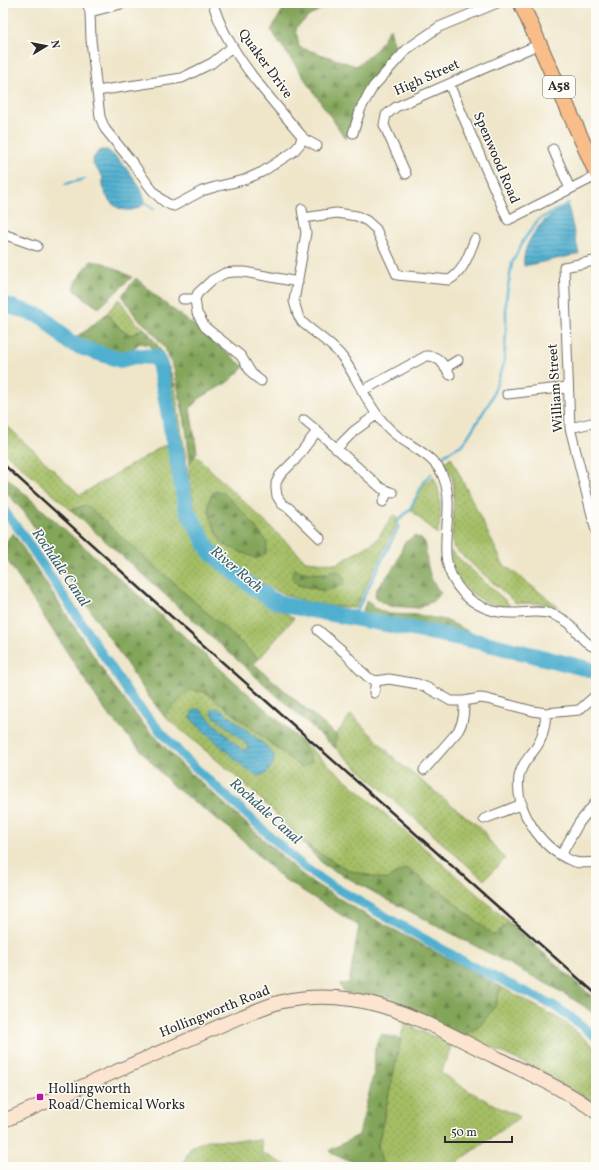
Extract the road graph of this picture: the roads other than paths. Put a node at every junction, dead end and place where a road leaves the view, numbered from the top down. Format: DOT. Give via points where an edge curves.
graph roads {
  1 [pos="87,3"];
  2 [pos="125,3"];
  3 [pos="213,3"];
  4 [pos="497,3"];
  5 [pos="524,4"];
  6 [pos="90,12"];
  7 [pos="540,44"];
  8 [pos="232,47"];
  9 [pos="449,84"];
  10 [pos="97,92"];
  11 [pos="353,133"];
  12 [pos="302,137"];
  13 [pos="317,146"];
  14 [pos="553,148"];
  15 [pos="594,164"];
  16 [pos="406,174"];
  17 [pos="596,176"];
  18 [pos="570,189"];
  19 [pos="302,209"];
  20 [pos="304,218"];
  21 [pos="3,234"];
  22 [pos="470,243"];
  23 [pos="37,246"];
  24 [pos="594,261"];
  25 [pos="298,282"];
  26 [pos="183,299"];
  27 [pos="195,299"];
  28 [pos="458,360"];
  29 [pos="261,381"];
  30 [pos="568,387"];
  31 [pos="362,390"];
  32 [pos="507,394"];
  33 [pos="376,415"];
  34 [pos="304,420"];
  35 [pos="596,422"];
  36 [pos="570,428"];
  37 [pos="317,431"];
  38 [pos="336,449"];
  39 [pos="383,502"];
  40 [pos="596,531"];
  41 [pos="320,538"];
  42 [pos="318,630"];
  43 [pos="596,648"];
  44 [pos="376,681"];
  45 [pos="374,693"];
  46 [pos="596,695"];
  47 [pos="464,701"];
  48 [pos="546,713"];
  49 [pos="424,770"];
  50 [pos="596,802"];
  51 [pos="522,804"];
  52 [pos="484,819"];
  53 [pos="561,855"];
  54 [pos="596,862"];
  55 [pos="596,1112"];
  56 [pos="3,1121"];
  1 -- 6 [label="street"];
  2 -- 6 [label="street"];
  3 -- 8 [label="street, Quaker Drive" via="217,18"];
  4 -- 11 [label="street" via="439,27 407,49 373,87 361,108"];
  5 -- 7 [label="highway, A58"];
  6 -- 10 [label="street"];
  7 -- 9 [label="street, High Street"];
  7 -- 15 [label="highway, A58"];
  8 -- 10 [label="street" via="212,63 182,78"];
  8 -- 12 [label="street, Quaker Drive"];
  9 -- 16 [label="street, High Street" via="396,107 386,115 384,125"];
  9 -- 18 [label="street, Spenwood Road" via="508,220"];
  10 -- 12 [label="street" via="100,117 105,129 161,199 169,205 174,206 202,191 244,180 262,172 293,152"];
  12 -- 13 [label="street"];
  14 -- 18 [label="street"];
  17 -- 18 [label="street, Spenwood Road"];
  19 -- 20 [label="street"];
  20 -- 22 [label="street" via="336,213 353,215 367,221 376,229 393,278 451,284 463,266"];
  20 -- 25 [label="street" via="306,233"];
  21 -- 23 [label="street"];
  24 -- 30 [label="street, William Street" via="564,267"];
  25 -- 27 [label="street" via="244,272 225,273 212,280"];
  25 -- 31 [label="street" via="294,301 298,316 342,357"];
  26 -- 27 [label="street"];
  27 -- 29 [label="street" via="197,313 205,327 241,356 252,374"];
  28 -- 31 [label="street" via="448,371 439,359 426,356"];
  30 -- 32 [label="street"];
  30 -- 36 [label="street, William Street"];
  31 -- 33 [label="street"];
  33 -- 38 [label="street" via="354,431"];
  33 -- 43 [label="street" via="396,435 422,451 440,471 447,490 446,563 462,592 476,604 487,609 510,613 542,612 557,616 569,623 587,644"];
  34 -- 37 [label="street"];
  35 -- 36 [label="street"];
  36 -- 40 [label="street, William Street"];
  37 -- 38 [label="street"];
  37 -- 41 [label="street" via="296,460 280,475 273,498 311,523"];
  38 -- 39 [label="street" via="381,488 390,492"];
  42 -- 44 [label="street" via="331,635 359,669"];
  44 -- 45 [label="street"];
  44 -- 47 [label="street" via="389,679 418,684 451,701"];
  46 -- 48 [label="street" via="579,710"];
  47 -- 48 [label="street" via="487,699"];
  47 -- 49 [label="street" via="462,724 428,759"];
  48 -- 51 [label="street" via="543,734 524,763 519,776 518,788"];
  50 -- 53 [label="street" via="579,823"];
  51 -- 52 [label="street"];
  51 -- 53 [label="street" via="533,829"];
  53 -- 54 [label="street" via="572,862"];
  55 -- 56 [label="main road, Hollingworth Road" via="550,1084 419,1019 370,1002 312,997 279,1002 240,1017"];
}
